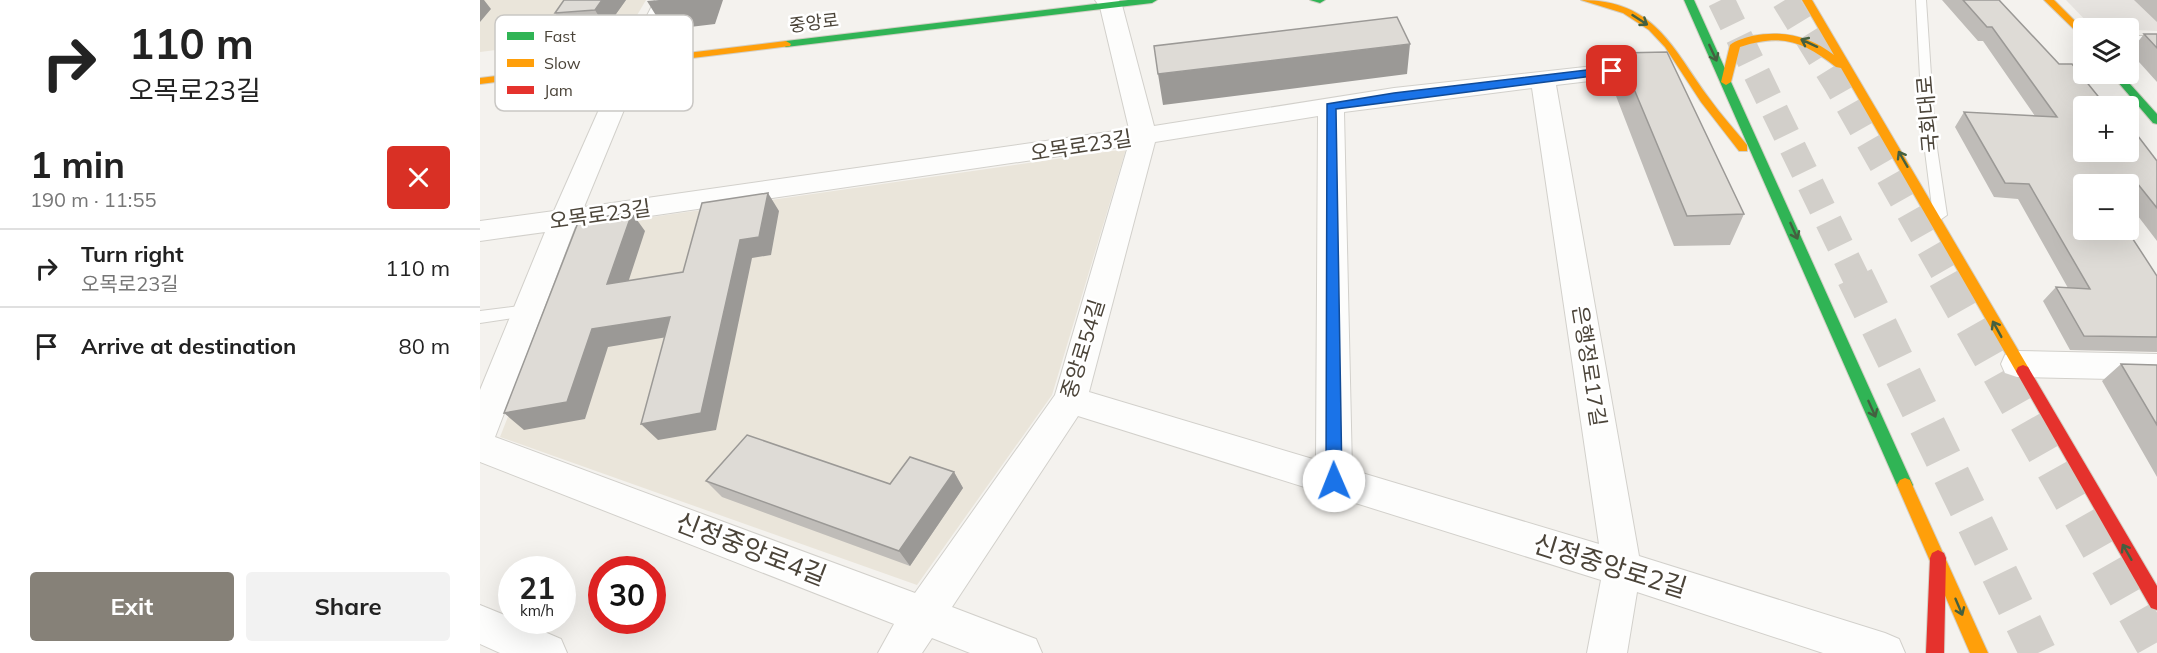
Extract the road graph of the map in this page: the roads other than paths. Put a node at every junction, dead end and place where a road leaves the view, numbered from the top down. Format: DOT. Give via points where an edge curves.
graph roads {
  1 [pos="666,0"];
  2 [pos="1152,0"];
  3 [pos="1315,0"];
  4 [pos="1320,0"];
  5 [pos="1586,0"];
  6 [pos="1689,0"];
  7 [pos="1699,0"];
  8 [pos="1807,0"];
  9 [pos="1921,0"];
  10 [pos="2049,0"];
  11 [pos="1108,3"];
  12 [pos="658,15"];
  13 [pos="1697,18"];
  14 [pos="2073,25"];
  15 [pos="2139,43"];
  16 [pos="2157,43"];
  17 [pos="693,55"];
  18 [pos="1682,63"];
  19 [pos="1543,78"];
  20 [pos="495,79"];
  21 [pos="1855,79"];
  22 [pos="480,81"];
  23 [pos="1726,82"];
  24 [pos="2125,84"];
  25 [pos="1331,106"];
  26 [pos="610,111"];
  27 [pos="2157,121"];
  28 [pos="1144,136"];
  29 [pos="1775,190"];
  30 [pos="564,219"];
  31 [pos="1941,227"];
  32 [pos="480,231"];
  33 [pos="528,311"];
  34 [pos="480,317"];
  35 [pos="2017,364"];
  36 [pos="2157,367"];
  37 [pos="1070,400"];
  38 [pos="480,432"];
  39 [pos="480,447"];
  40 [pos="1334,481"];
  41 [pos="1938,558"];
  42 [pos="1622,569"];
  43 [pos="2157,602"];
  44 [pos="923,614"];
  45 [pos="480,624"];
  46 [pos="547,653"];
  47 [pos="898,653"];
  48 [pos="1022,653"];
  49 [pos="1607,653"];
  50 [pos="1885,653"];
  51 [pos="1935,653"];
  52 [pos="1979,653"];
  1 -- 12 [label="street"];
  2 -- 11 [label="main road, 중앙로"];
  3 -- 4 [label="main road"];
  5 -- 18 [label="main road, one-way" via="1626,11 1652,28"];
  6 -- 13 [label="main road"];
  7 -- 13 [label="main road"];
  8 -- 21 [label="main road"];
  9 -- 31 [label="lane, 국회대로" via="1929,135"];
  10 -- 14 [label="main road"];
  11 -- 17 [label="main road, 중앙로"];
  11 -- 28 [label="street, 중앙로54길"];
  13 -- 23 [label="main road, one-way"];
  15 -- 16 [label="street"];
  18 -- 19 [label="street, 오목로23길"];
  18 -- 29 [label="main road" via="1705,100"];
  19 -- 25 [label="street, 오목로23길"];
  19 -- 42 [label="street, 은행정로17길"];
  20 -- 22 [label="main road, 중앙로"];
  21 -- 23 [label="main road, one-way" via="1821,49 1804,40 1777,34 1754,36 1735,45"];
  31 -- 21 [label="main road, one-way"];
  23 -- 29 [label="main road"];
  24 -- 27 [label="main road"];
  25 -- 28 [label="street, 오목로23길"];
  25 -- 40 [label="street"];
  26 -- 30 [label="street"];
  28 -- 30 [label="street, 오목로23길"];
  28 -- 37 [label="street, 중앙로54길"];
  29 -- 41 [label="main road, one-way"];
  30 -- 32 [label="street, 오목로23길"];
  30 -- 33 [label="street"];
  35 -- 31 [label="main road, one-way"];
  33 -- 34 [label="lane"];
  33 -- 38 [label="street"];
  35 -- 36 [label="street"];
  43 -- 35 [label="main road, one-way"];
  37 -- 40 [label="street, 신정중앙로2길"];
  37 -- 44 [label="street, 중앙로54길"];
  39 -- 44 [label="street, 신정중앙로4길"];
  40 -- 42 [label="street, 신정중앙로2길"];
  41 -- 51 [label="main road"];
  41 -- 52 [label="main road, one-way"];
  42 -- 49 [label="street, 은행정로17길"];
  42 -- 50 [label="street, 신정중앙로2길"];
  44 -- 47 [label="street, 중앙로54길"];
  44 -- 48 [label="street, 신정중앙로4길"];
  45 -- 46 [label="street"];
}
